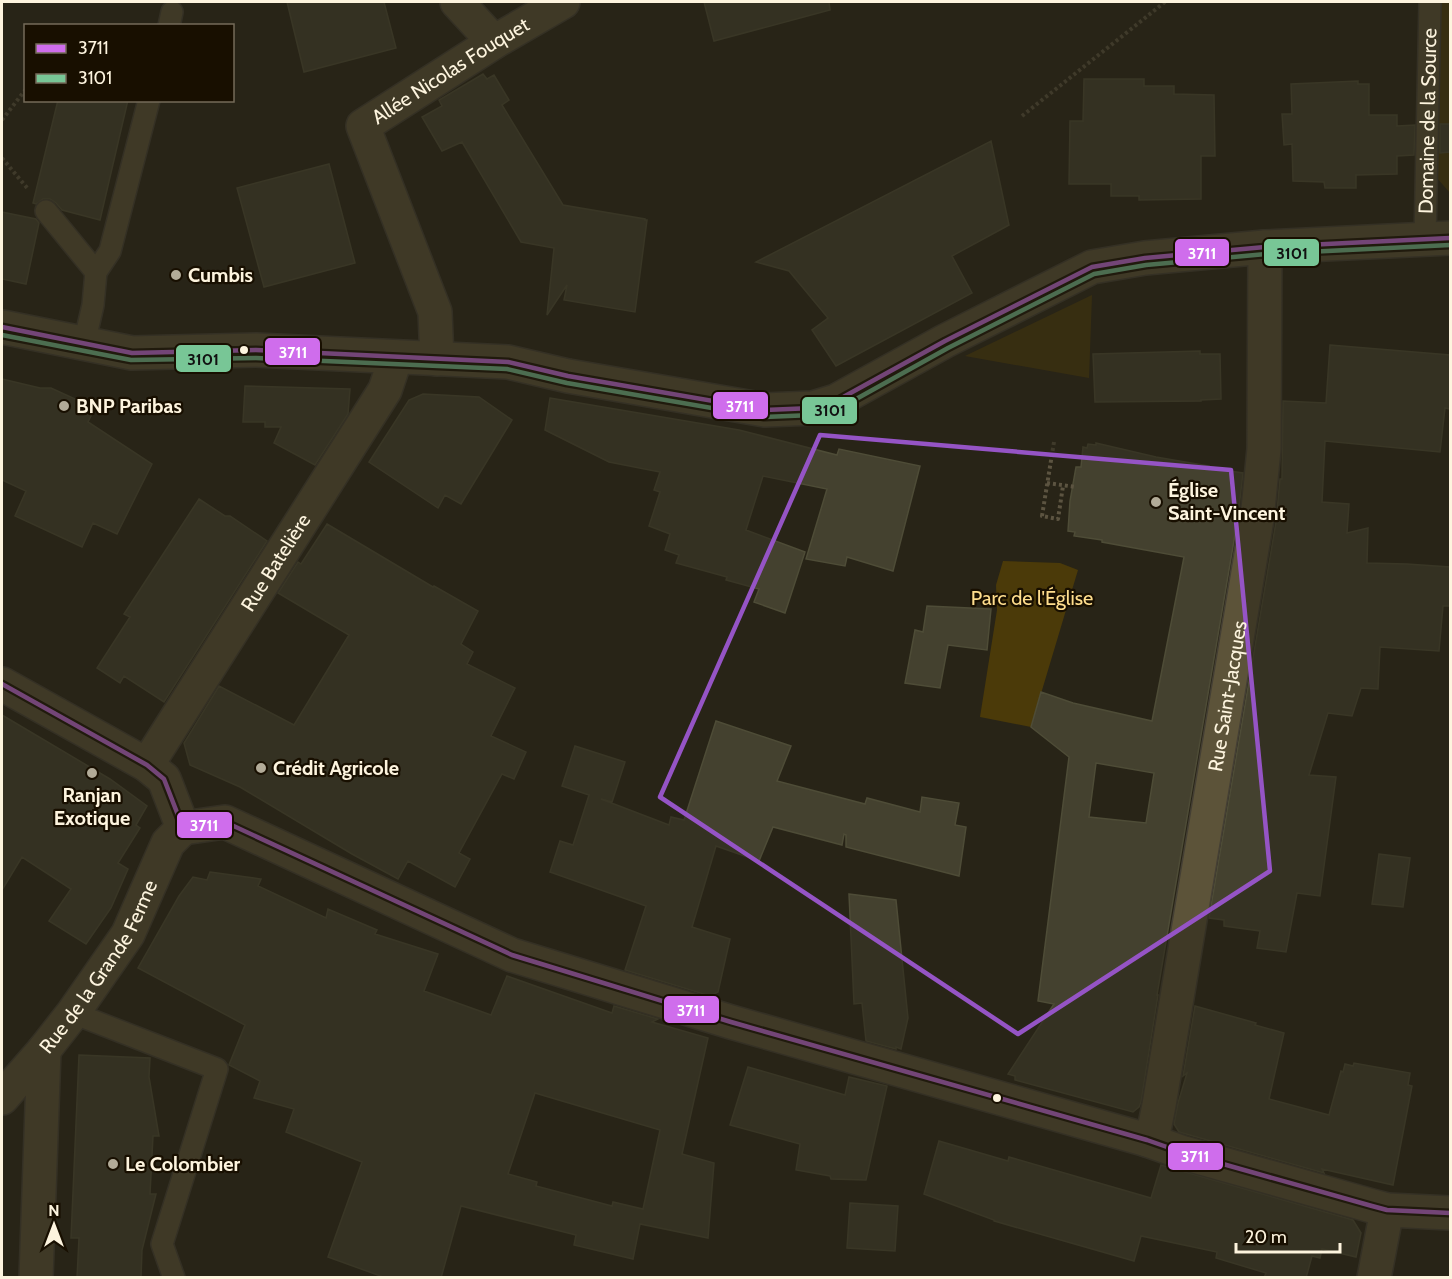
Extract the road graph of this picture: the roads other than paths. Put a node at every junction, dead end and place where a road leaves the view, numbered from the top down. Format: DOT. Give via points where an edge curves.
graph roads {
  1 [pos="457,2"];
  2 [pos="563,2"];
  3 [pos="1430,2"];
  4 [pos="494,42"];
  5 [pos="148,102"];
  6 [pos="46,210"];
  7 [pos="1438,238"];
  8 [pos="1265,247"];
  9 [pos="96,272"];
  10 [pos="2,327"];
  11 [pos="84,344"];
  12 [pos="396,357"];
  13 [pos="436,359"];
  14 [pos="2,684"];
  15 [pos="147,765"];
  16 [pos="183,828"];
  17 [pos="73,1013"];
  18 [pos="44,1050"];
  19 [pos="2,1098"];
  20 [pos="1147,1140"];
  21 [pos="1387,1210"];
  22 [pos="1450,1213"];
  23 [pos="36,1278"];
  24 [pos="174,1278"];
  25 [pos="1374,1278"];
  1 -- 4 [label="street"];
  2 -- 4 [label="street, Allée Nicolas Fouquet"];
  3 -- 7 [label="lane, Domaine de la Source"];
  4 -- 13 [label="street, Allée Nicolas Fouquet" via="363,126 435,312"];
  5 -- 9 [label="lane" via="110,251"];
  6 -- 9 [label="lane"];
  7 -- 8 [label="street"];
  8 -- 13 [label="street" via="1092,267 836,401 813,408 765,410 508,362"];
  8 -- 20 [label="street, Rue Saint-Jacques" via="1264,449 1257,519 1159,1105"];
  9 -- 11 [label="lane"];
  10 -- 11 [label="street"];
  11 -- 12 [label="street" via="132,353 256,350"];
  12 -- 13 [label="street"];
  12 -- 15 [label="street, Rue Batelière" via="385,390"];
  14 -- 15 [label="street"];
  15 -- 16 [label="street" via="164,779"];
  16 -- 17 [label="street, Rue de la Grande Ferme" via="168,843 128,934"];
  16 -- 20 [label="street" via="225,822 512,955 731,1022"];
  17 -- 18 [label="street, Rue de la Grande Ferme"];
  17 -- 24 [label="lane" via="217,1069 162,1244"];
  18 -- 19 [label="street, Rue de la Grande Ferme"];
  18 -- 23 [label="street"];
  20 -- 21 [label="street"];
  21 -- 22 [label="street"];
  21 -- 25 [label="street"];
}
